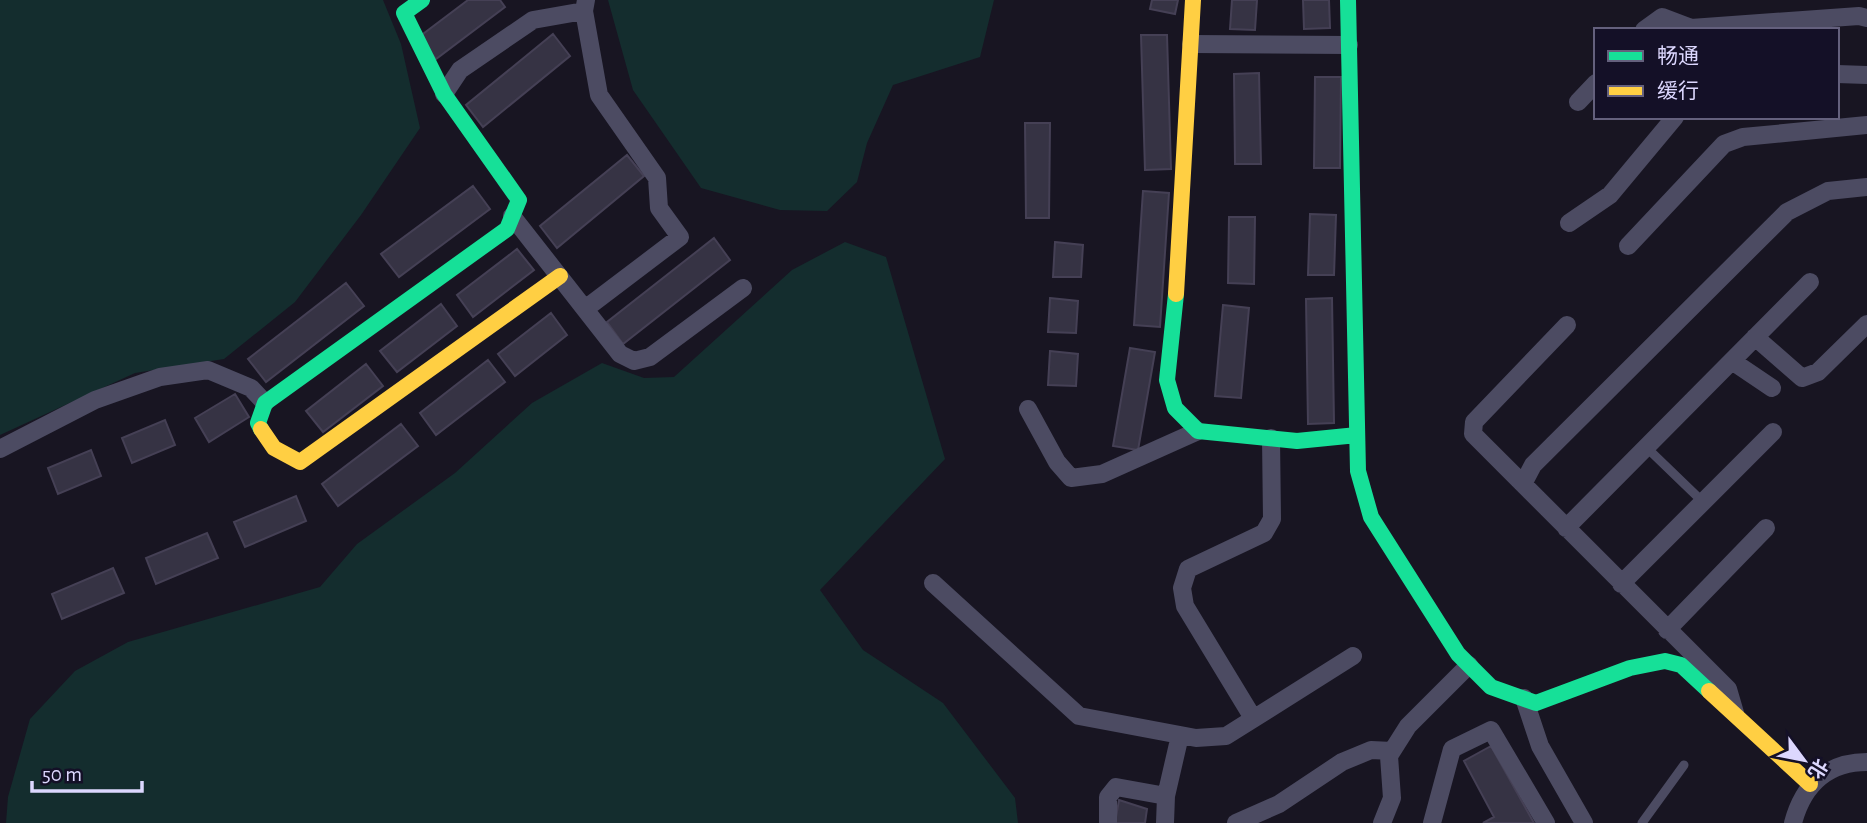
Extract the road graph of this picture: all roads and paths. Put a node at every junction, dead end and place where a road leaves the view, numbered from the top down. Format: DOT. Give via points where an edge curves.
graph roads {
  1 [pos="422,0"];
  2 [pos="1193,0"];
  3 [pos="1348,0"];
  4 [pos="585,5"];
  5 [pos="1867,18"];
  6 [pos="1647,28"];
  7 [pos="1691,28"];
  8 [pos="1691,28"];
  9 [pos="1191,44"];
  10 [pos="1349,45"];
  11 [pos="1839,74"];
  12 [pos="1867,75"];
  13 [pos="1594,85"];
  14 [pos="444,94"];
  15 [pos="1578,102"];
  16 [pos="1673,119"];
  17 [pos="1867,125"];
  18 [pos="1867,187"];
  19 [pos="512,216"];
  20 [pos="1569,223"];
  21 [pos="1628,246"];
  22 [pos="559,276"];
  23 [pos="1810,282"];
  24 [pos="743,288"];
  25 [pos="585,309"];
  26 [pos="1867,324"];
  27 [pos="1567,325"];
  28 [pos="1755,337"];
  29 [pos="1732,361"];
  30 [pos="1772,388"];
  31 [pos="265,403"];
  32 [pos="1028,409"];
  33 [pos="1198,431"];
  34 [pos="1773,432"];
  35 [pos="1357,435"];
  36 [pos="1271,438"];
  37 [pos="1646,447"];
  38 [pos="0,449"];
  39 [pos="1523,484"];
  40 [pos="1703,502"];
  41 [pos="1566,528"];
  42 [pos="1766,528"];
  43 [pos="933,583"];
  44 [pos="1621,584"];
  45 [pos="1667,630"];
  46 [pos="1353,656"];
  47 [pos="1469,665"];
  48 [pos="1524,698"];
  49 [pos="1737,716"];
  50 [pos="1253,718"];
  51 [pos="1178,744"];
  52 [pos="1392,751"];
  53 [pos="1867,762"];
  54 [pos="1685,765"];
  55 [pos="1810,784"];
  56 [pos="1166,796"];
  57 [pos="1108,823"];
  58 [pos="1165,823"];
  59 [pos="1236,823"];
  60 [pos="1382,823"];
  61 [pos="1432,823"];
  62 [pos="1545,823"];
  63 [pos="1584,823"];
  64 [pos="1642,823"];
  65 [pos="1793,823"];
  1 -- 14 [label="street" via="404,13"];
  2 -- 9 [label="street"];
  3 -- 10 [label="street"];
  4 -- 14 [label="street" via="533,20 460,71"];
  4 -- 25 [label="street" via="599,94 657,178 659,208 680,237"];
  5 -- 7 [label="street"];
  6 -- 8 [label="street" via="1662,17"];
  9 -- 10 [label="street"];
  9 -- 33 [label="street" via="1180,251 1167,380 1175,408"];
  10 -- 35 [label="street"];
  11 -- 12 [label="street"];
  13 -- 15 [label="street"];
  14 -- 19 [label="street" via="519,200"];
  16 -- 20 [label="street" via="1610,195"];
  17 -- 21 [label="street" via="1743,137 1724,144"];
  18 -- 39 [label="street" via="1828,191 1787,212 1533,466"];
  19 -- 22 [label="street"];
  19 -- 31 [label="street" via="507,229"];
  22 -- 25 [label="street"];
  22 -- 31 [label="street" via="300,462 279,455 268,442 258,423"];
  23 -- 28 [label="street"];
  24 -- 25 [label="street" via="650,356 634,361 620,354"];
  26 -- 28 [label="street" via="1818,372 1802,378"];
  27 -- 39 [label="street" via="1474,422 1473,434"];
  28 -- 29 [label="street"];
  29 -- 30 [label="street"];
  29 -- 37 [label="street"];
  31 -- 38 [label="street" via="251,388 208,370 160,377 94,400"];
  32 -- 33 [label="street" via="1071,478 1102,474"];
  33 -- 36 [label="street"];
  34 -- 40 [label="street"];
  35 -- 36 [label="street" via="1297,441"];
  35 -- 47 [label="street" via="1357,471 1371,517"];
  36 -- 50 [label="street" via="1272,519 1264,533 1188,569 1182,589 1185,606"];
  37 -- 40 [label="lane"];
  37 -- 41 [label="street"];
  39 -- 41 [label="street"];
  40 -- 44 [label="street"];
  41 -- 44 [label="street"];
  42 -- 45 [label="street"];
  43 -- 50 [label="street" via="1079,716 1196,738 1226,736"];
  44 -- 45 [label="street"];
  45 -- 49 [label="street" via="1728,689"];
  46 -- 50 [label="street"];
  47 -- 48 [label="street" via="1491,687"];
  47 -- 52 [label="street" via="1408,726"];
  48 -- 49 [label="street" via="1536,703 1630,668 1665,661 1681,665"];
  48 -- 63 [label="street" via="1540,746"];
  49 -- 55 [label="street"];
  51 -- 56 [label="street"];
  52 -- 59 [label="street" via="1371,750 1342,762 1279,804"];
  52 -- 60 [label="street" via="1392,798"];
  53 -- 55 [label="street" via="1829,770"];
  54 -- 64 [label="lane"];
  55 -- 65 [label="street"];
  56 -- 57 [label="street" via="1116,788 1108,797"];
  56 -- 58 [label="street"];
  61 -- 62 [label="street" via="1452,749 1491,730"];
}
